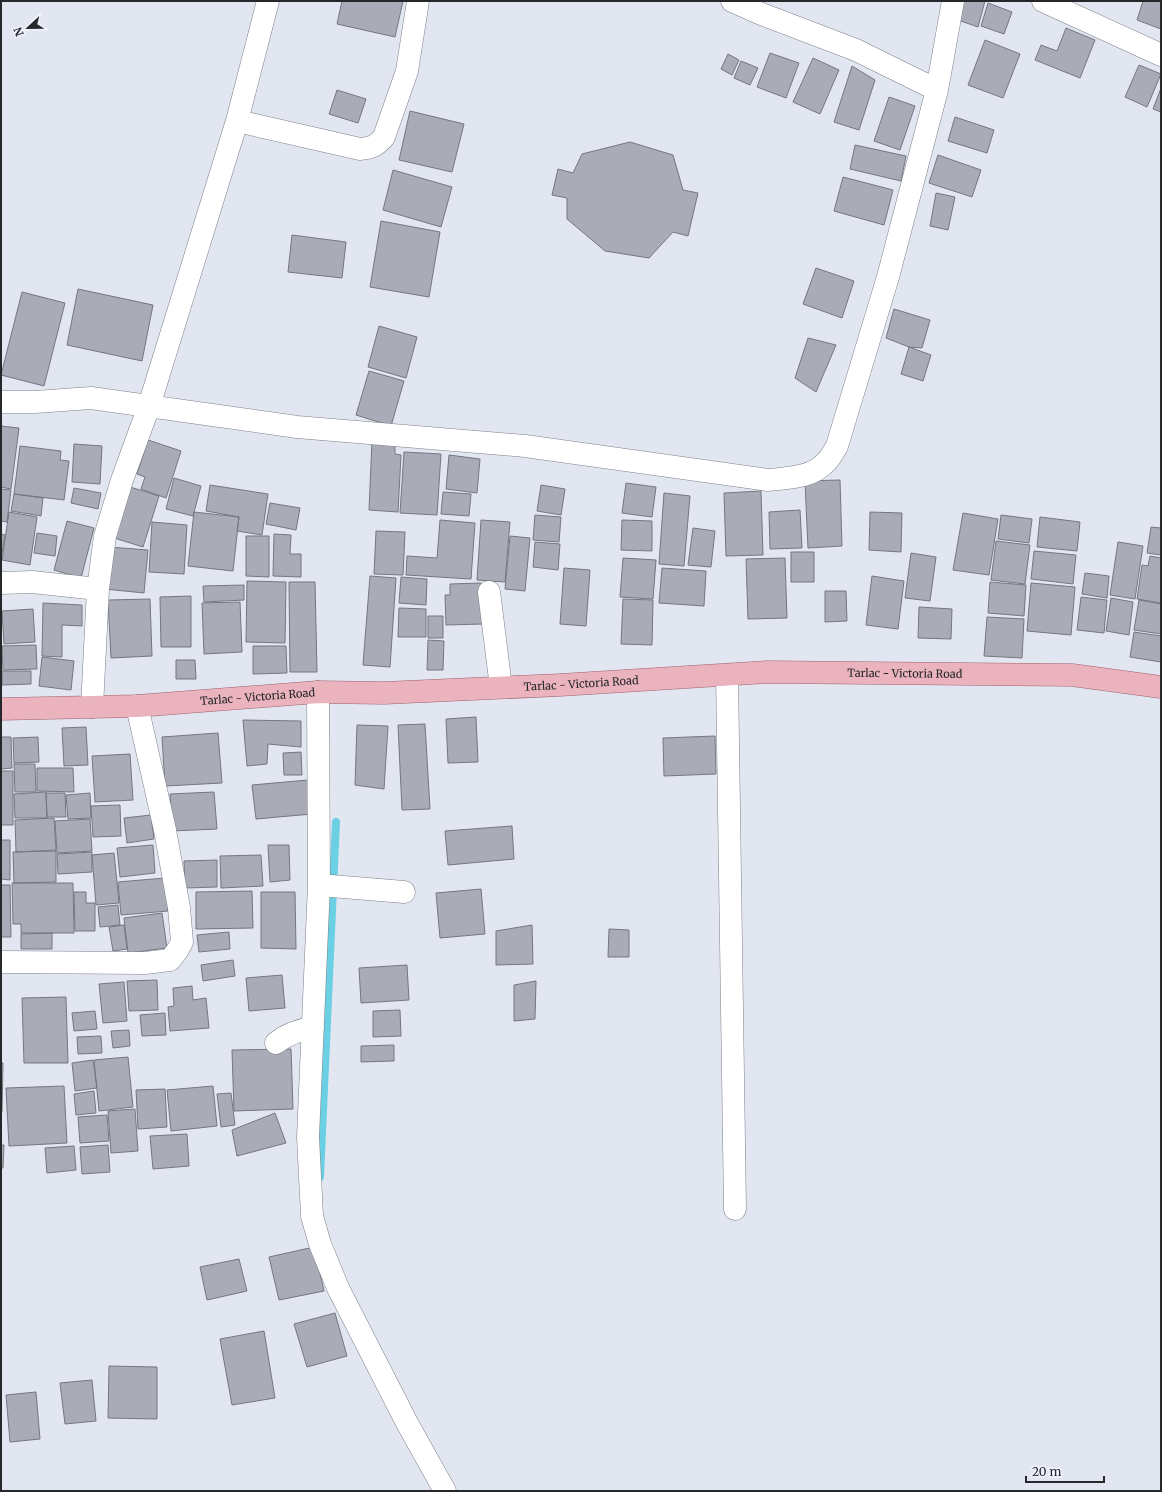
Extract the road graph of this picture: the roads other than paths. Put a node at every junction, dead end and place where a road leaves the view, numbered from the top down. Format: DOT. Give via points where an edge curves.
graph roads {
  1 [pos="268,1"];
  2 [pos="418,1"];
  3 [pos="732,1"];
  4 [pos="953,1"];
  5 [pos="1044,1"];
  6 [pos="1161,55"];
  7 [pos="937,90"];
  8 [pos="237,121"];
  9 [pos="1,402"];
  10 [pos="149,406"];
  11 [pos="1,583"];
  12 [pos="98,589"];
  13 [pos="489,592"];
  14 [pos="727,675"];
  15 [pos="501,687"];
  16 [pos="1161,687"];
  17 [pos="318,692"];
  18 [pos="137,706"];
  19 [pos="92,707"];
  20 [pos="1,709"];
  21 [pos="319,885"];
  22 [pos="404,892"];
  23 [pos="1,962"];
  24 [pos="313,1028"];
  25 [pos="276,1043"];
  26 [pos="735,1209"];
  27 [pos="445,1491"];
  1 -- 8 [label="street"];
  2 -- 8 [label="street" via="407,71 384,137 378,144 370,149 360,149"];
  3 -- 7 [label="street" via="856,50"];
  4 -- 7 [label="street"];
  5 -- 6 [label="street"];
  7 -- 10 [label="street" via="888,277 837,446 826,462 814,471 792,478 768,480 525,446 297,427"];
  8 -- 10 [label="street"];
  9 -- 10 [label="street" via="91,398"];
  10 -- 12 [label="street" via="105,536"];
  11 -- 12 [label="street" via="32,582"];
  12 -- 19 [label="street"];
  13 -- 15 [label="street"];
  14 -- 15 [label="main road, Tarlac - Victoria Road"];
  14 -- 16 [label="main road, Tarlac - Victoria Road" via="776,672 1072,675"];
  14 -- 26 [label="street"];
  15 -- 17 [label="main road, Tarlac - Victoria Road" via="384,693"];
  17 -- 18 [label="main road, Tarlac - Victoria Road"];
  17 -- 21 [label="street"];
  18 -- 19 [label="main road, Tarlac - Victoria Road"];
  18 -- 23 [label="street" via="165,830 179,908 182,942 180,947 170,960 145,963"];
  19 -- 20 [label="main road, Tarlac - Victoria Road"];
  21 -- 22 [label="street"];
  21 -- 24 [label="street"];
  24 -- 25 [label="street" via="298,1030"];
  24 -- 27 [label="street" via="308,1137 312,1216 338,1288"];
}
